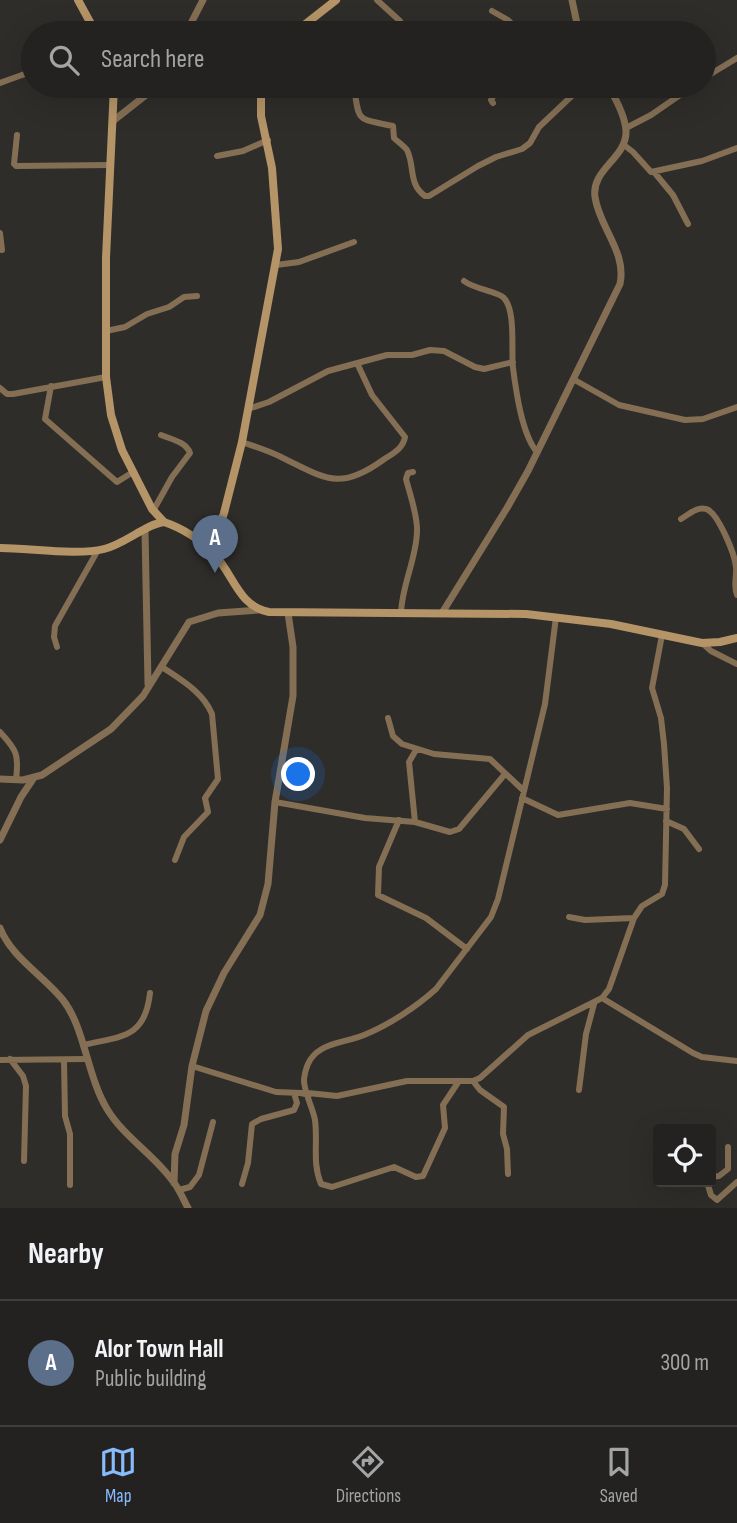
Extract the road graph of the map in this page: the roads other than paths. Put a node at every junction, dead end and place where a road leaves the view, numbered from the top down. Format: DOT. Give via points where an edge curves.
graph roads {
  1 [pos="78,0"];
  2 [pos="203,0"];
  3 [pos="336,0"];
  4 [pos="377,0"];
  5 [pos="572,0"];
  6 [pos="492,11"];
  7 [pos="89,21"];
  8 [pos="192,21"];
  9 [pos="309,21"];
  10 [pos="400,21"];
  11 [pos="509,21"];
  12 [pos="576,21"];
  13 [pos="737,58"];
  14 [pos="716,71"];
  15 [pos="21,75"];
  16 [pos="0,83"];
  17 [pos="114,98"];
  18 [pos="142,98"];
  19 [pos="261,98"];
  20 [pos="356,98"];
  21 [pos="492,98"];
  22 [pos="570,98"];
  23 [pos="613,98"];
  24 [pos="675,98"];
  25 [pos="493,103"];
  26 [pos="113,121"];
  27 [pos="626,128"];
  28 [pos="17,135"];
  29 [pos="268,140"];
  30 [pos="624,145"];
  31 [pos="737,148"];
  32 [pos="217,156"];
  33 [pos="110,165"];
  34 [pos="654,172"];
  35 [pos="688,225"];
  36 [pos="0,233"];
  37 [pos="354,242"];
  38 [pos="2,250"];
  39 [pos="276,265"];
  40 [pos="464,281"];
  41 [pos="197,296"];
  42 [pos="106,331"];
  43 [pos="513,362"];
  44 [pos="357,363"];
  45 [pos="106,377"];
  46 [pos="573,379"];
  47 [pos="51,386"];
  48 [pos="0,388"];
  49 [pos="737,407"];
  50 [pos="248,409"];
  51 [pos="161,435"];
  52 [pos="242,442"];
  53 [pos="537,452"];
  54 [pos="133,472"];
  55 [pos="413,472"];
  56 [pos="146,499"];
  57 [pos="153,511"];
  58 [pos="681,519"];
  59 [pos="164,522"];
  60 [pos="145,531"];
  61 [pos="0,548"];
  62 [pos="98,550"];
  63 [pos="211,551"];
  64 [pos="737,595"];
  65 [pos="258,610"];
  66 [pos="442,612"];
  67 [pos="288,613"];
  68 [pos="401,613"];
  69 [pos="556,617"];
  70 [pos="662,635"];
  71 [pos="737,638"];
  72 [pos="702,643"];
  73 [pos="57,647"];
  74 [pos="737,664"];
  75 [pos="156,670"];
  76 [pos="388,718"];
  77 [pos="0,732"];
  78 [pos="416,750"];
  79 [pos="505,774"];
  80 [pos="0,779"];
  81 [pos="33,779"];
  82 [pos="16,780"];
  83 [pos="523,795"];
  84 [pos="275,802"];
  85 [pos="667,808"];
  86 [pos="399,820"];
  87 [pos="666,821"];
  88 [pos="415,822"];
  89 [pos="0,840"];
  90 [pos="699,849"];
  91 [pos="175,860"];
  92 [pos="569,917"];
  93 [pos="634,918"];
  94 [pos="0,928"];
  95 [pos="467,949"];
  96 [pos="150,993"];
  97 [pos="602,999"];
  98 [pos="594,1004"];
  99 [pos="83,1045"];
  100 [pos="10,1059"];
  101 [pos="86,1059"];
  102 [pos="0,1060"];
  103 [pos="64,1060"];
  104 [pos="737,1061"];
  105 [pos="192,1066"];
  106 [pos="304,1081"];
  107 [pos="459,1081"];
  108 [pos="473,1081"];
  109 [pos="579,1090"];
  110 [pos="296,1093"];
  111 [pos="308,1094"];
  112 [pos="213,1122"];
  113 [pos="728,1147"];
  114 [pos="24,1161"];
  115 [pos="508,1174"];
  116 [pos="716,1176"];
  117 [pos="737,1182"];
  118 [pos="242,1184"];
  119 [pos="70,1185"];
  120 [pos="177,1187"];
  121 [pos="709,1187"];
  122 [pos="188,1208"];
  1 -- 7 [label="main road"];
  2 -- 8 [label="street"];
  3 -- 9 [label="main road"];
  4 -- 10 [label="street"];
  5 -- 12 [label="street"];
  6 -- 11 [label="street"];
  13 -- 14 [label="street"];
  15 -- 16 [label="street"];
  17 -- 26 [label="main road"];
  18 -- 26 [label="street"];
  19 -- 29 [label="main road"];
  20 -- 22 [label="street" via="360,117 393,126 394,138 406,149 416,187 425,196 496,157 522,149"];
  21 -- 25 [label="street"];
  23 -- 27 [label="street"];
  24 -- 27 [label="street"];
  26 -- 33 [label="main road"];
  27 -- 30 [label="street"];
  28 -- 33 [label="street" via="16,166"];
  29 -- 32 [label="street"];
  29 -- 39 [label="main road" via="278,234"];
  30 -- 34 [label="street"];
  30 -- 46 [label="street" via="595,183 600,216 621,262 620,284"];
  31 -- 34 [label="street"];
  33 -- 42 [label="main road"];
  34 -- 35 [label="street" via="673,195"];
  36 -- 38 [label="street"];
  37 -- 39 [label="street" via="299,262"];
  39 -- 50 [label="main road"];
  40 -- 43 [label="street" via="505,298"];
  41 -- 42 [label="street" via="184,297 125,327"];
  42 -- 45 [label="main road"];
  43 -- 44 [label="street" via="475,368 444,351 430,350"];
  43 -- 53 [label="street" via="527,435"];
  44 -- 50 [label="street" via="328,371"];
  44 -- 52 [label="street" via="372,395 405,438 396,452 363,475 333,479 311,473"];
  45 -- 47 [label="street"];
  45 -- 54 [label="main road" via="116,435"];
  46 -- 49 [label="street" via="611,402 685,420"];
  46 -- 53 [label="street"];
  47 -- 48 [label="street" via="13,394"];
  47 -- 54 [label="street" via="45,419 117,482"];
  50 -- 52 [label="main road"];
  51 -- 57 [label="street" via="188,447 190,453"];
  52 -- 63 [label="main road"];
  53 -- 66 [label="street" via="508,508"];
  54 -- 56 [label="main road"];
  55 -- 68 [label="street" via="406,478 417,536"];
  56 -- 57 [label="main road"];
  56 -- 60 [label="main road"];
  57 -- 59 [label="main road"];
  58 -- 64 [label="street" via="697,509 712,512 734,557"];
  59 -- 60 [label="main road"];
  59 -- 63 [label="main road"];
  60 -- 62 [label="main road"];
  60 -- 75 [label="street"];
  61 -- 62 [label="main road"];
  62 -- 73 [label="street" via="55,626"];
  63 -- 65 [label="main road" via="243,598"];
  65 -- 67 [label="main road"];
  65 -- 75 [label="street" via="218,613 189,622"];
  66 -- 68 [label="main road"];
  66 -- 69 [label="main road"];
  67 -- 68 [label="main road"];
  67 -- 84 [label="street" via="293,696"];
  69 -- 70 [label="main road"];
  69 -- 83 [label="street" via="545,704"];
  70 -- 72 [label="main road"];
  70 -- 85 [label="street" via="652,688 661,718"];
  71 -- 72 [label="main road"];
  72 -- 74 [label="street"];
  75 -- 81 [label="street" via="146,690 111,729"];
  75 -- 91 [label="street" via="198,693 212,714 218,779 205,798 208,812 184,837"];
  76 -- 78 [label="street" via="393,736"];
  77 -- 82 [label="street" via="18,756"];
  78 -- 79 [label="street" via="484,758"];
  78 -- 88 [label="street" via="409,762"];
  79 -- 83 [label="street"];
  79 -- 88 [label="street" via="456,831"];
  80 -- 82 [label="street"];
  81 -- 82 [label="street"];
  81 -- 89 [label="street"];
  83 -- 85 [label="street" via="558,815 631,803"];
  83 -- 95 [label="street" via="498,899 491,917"];
  84 -- 86 [label="street"];
  84 -- 105 [label="street" via="268,884 260,915 212,995"];
  85 -- 87 [label="street"];
  86 -- 88 [label="street"];
  86 -- 95 [label="street" via="379,867 378,895 426,918"];
  87 -- 90 [label="street" via="684,829"];
  87 -- 93 [label="street" via="664,891 642,906"];
  92 -- 93 [label="street"];
  93 -- 97 [label="street"];
  94 -- 99 [label="street" via="11,948 64,1001"];
  95 -- 106 [label="street" via="429,995 374,1031 315,1054"];
  96 -- 99 [label="street" via="146,1017 134,1029 118,1038"];
  97 -- 98 [label="street"];
  97 -- 104 [label="street" via="693,1053"];
  98 -- 108 [label="street" via="528,1035"];
  98 -- 109 [label="street"];
  99 -- 101 [label="street"];
  100 -- 102 [label="street"];
  100 -- 103 [label="street"];
  100 -- 114 [label="street" via="26,1086"];
  101 -- 103 [label="street"];
  101 -- 120 [label="street" via="113,1118"];
  103 -- 119 [label="street"];
  105 -- 110 [label="street" via="268,1090"];
  105 -- 120 [label="street" via="173,1166"];
  106 -- 110 [label="street"];
  106 -- 111 [label="street"];
  107 -- 108 [label="street"];
  107 -- 111 [label="street" via="407,1081 337,1096"];
  107 -- 111 [label="street" via="443,1105 443,1134 423,1177 394,1167 328,1188 321,1184 317,1169 315,1122"];
  108 -- 115 [label="street" via="504,1107"];
  110 -- 111 [label="street"];
  110 -- 118 [label="street" via="294,1110 253,1124"];
  112 -- 120 [label="street" via="199,1175 190,1187"];
  113 -- 116 [label="street" via="728,1169"];
  117 -- 121 [label="street" via="717,1200"];
  120 -- 122 [label="street"];
}
